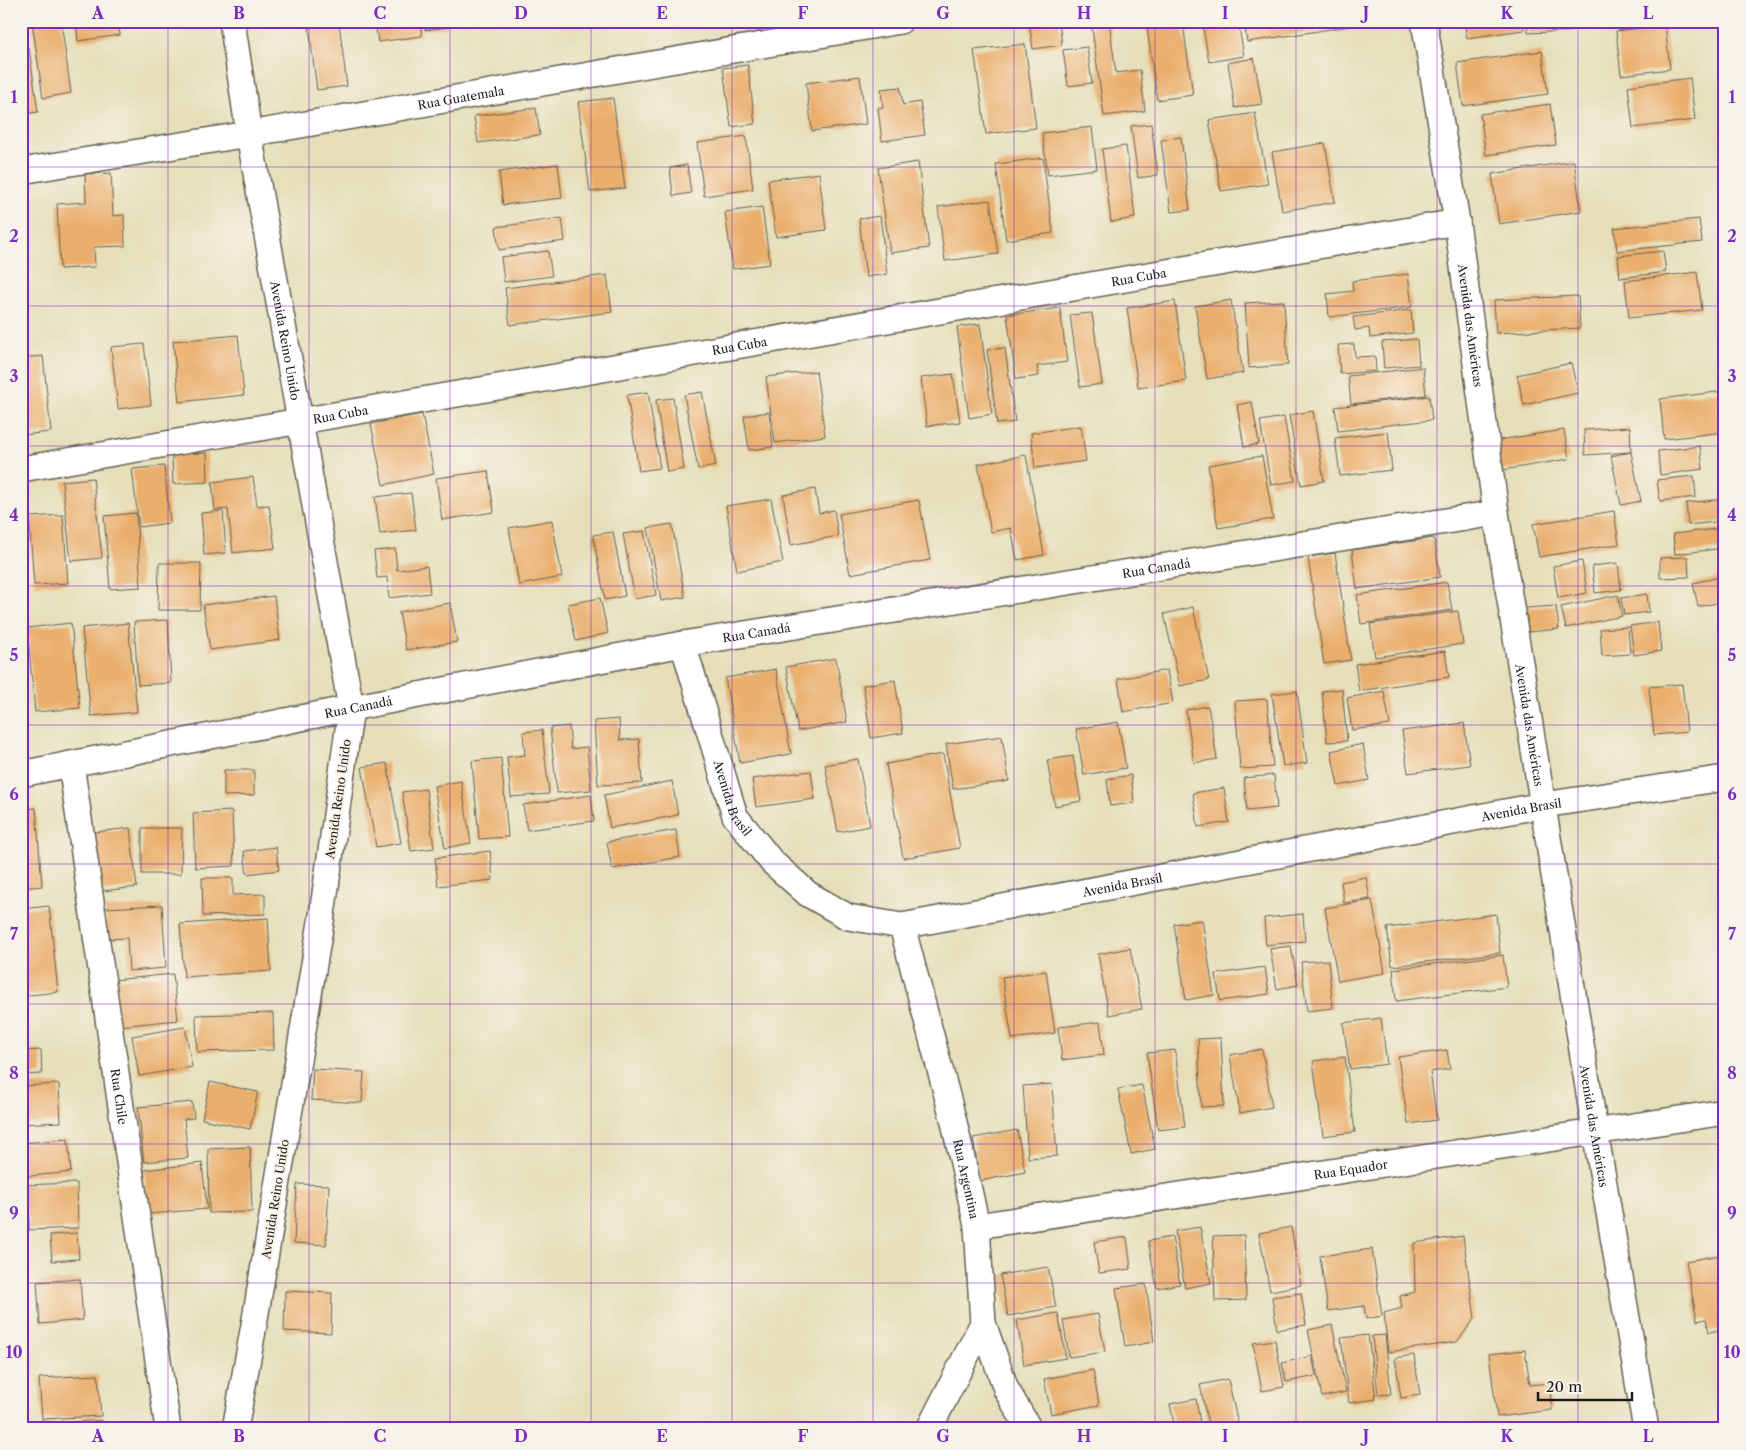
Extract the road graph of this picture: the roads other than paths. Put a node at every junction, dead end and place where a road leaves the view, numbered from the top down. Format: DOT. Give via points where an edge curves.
graph roads {
  1 [pos="232,21"];
  2 [pos="900,21"];
  3 [pos="1424,21"];
  4 [pos="249,134"];
  5 [pos="21,171"];
  6 [pos="1457,222"];
  7 [pos="301,422"];
  8 [pos="21,469"];
  9 [pos="1496,512"];
  10 [pos="683,644"];
  11 [pos="351,708"];
  12 [pos="71,764"];
  13 [pos="21,774"];
  14 [pos="1725,778"];
  15 [pos="1543,805"];
  16 [pos="902,926"];
  17 [pos="1725,1112"];
  18 [pos="1596,1131"];
  19 [pos="977,1226"];
  20 [pos="983,1323"];
  21 [pos="168,1429"];
  22 [pos="235,1429"];
  23 [pos="930,1429"];
  24 [pos="1029,1429"];
  25 [pos="1646,1429"];
  1 -- 4 [label="street, Avenida Reino Unido"];
  2 -- 4 [label="street, Rua Guatemala"];
  3 -- 6 [label="street, Avenida das Américas"];
  4 -- 5 [label="street, Rua Guatemala"];
  4 -- 7 [label="street, Avenida Reino Unido"];
  6 -- 7 [label="street, Rua Cuba"];
  6 -- 9 [label="street, Avenida das Américas"];
  7 -- 8 [label="street, Rua Cuba"];
  7 -- 11 [label="street, Avenida Reino Unido"];
  9 -- 10 [label="street, Rua Canadá"];
  9 -- 15 [label="street, Avenida das Américas"];
  10 -- 11 [label="street, Rua Canadá"];
  10 -- 16 [label="street, Avenida Brasil" via="735,816 772,862 808,894 848,917"];
  11 -- 12 [label="street, Rua Canadá"];
  11 -- 22 [label="street, Avenida Reino Unido" via="321,922"];
  12 -- 13 [label="street, Rua Canadá"];
  12 -- 21 [label="street, Rua Chile"];
  14 -- 15 [label="street, Avenida Brasil"];
  15 -- 16 [label="street, Avenida Brasil"];
  15 -- 18 [label="street, Avenida das Américas"];
  16 -- 19 [label="street, Rua Argentina" via="954,1122"];
  17 -- 18 [label="street, Rua Equador"];
  18 -- 19 [label="street, Rua Equador"];
  18 -- 25 [label="street, Avenida das Américas"];
  19 -- 20 [label="street, Rua Argentina"];
  20 -- 23 [label="street"];
  20 -- 24 [label="street, Rua Argentina" via="1006,1389"];
}
